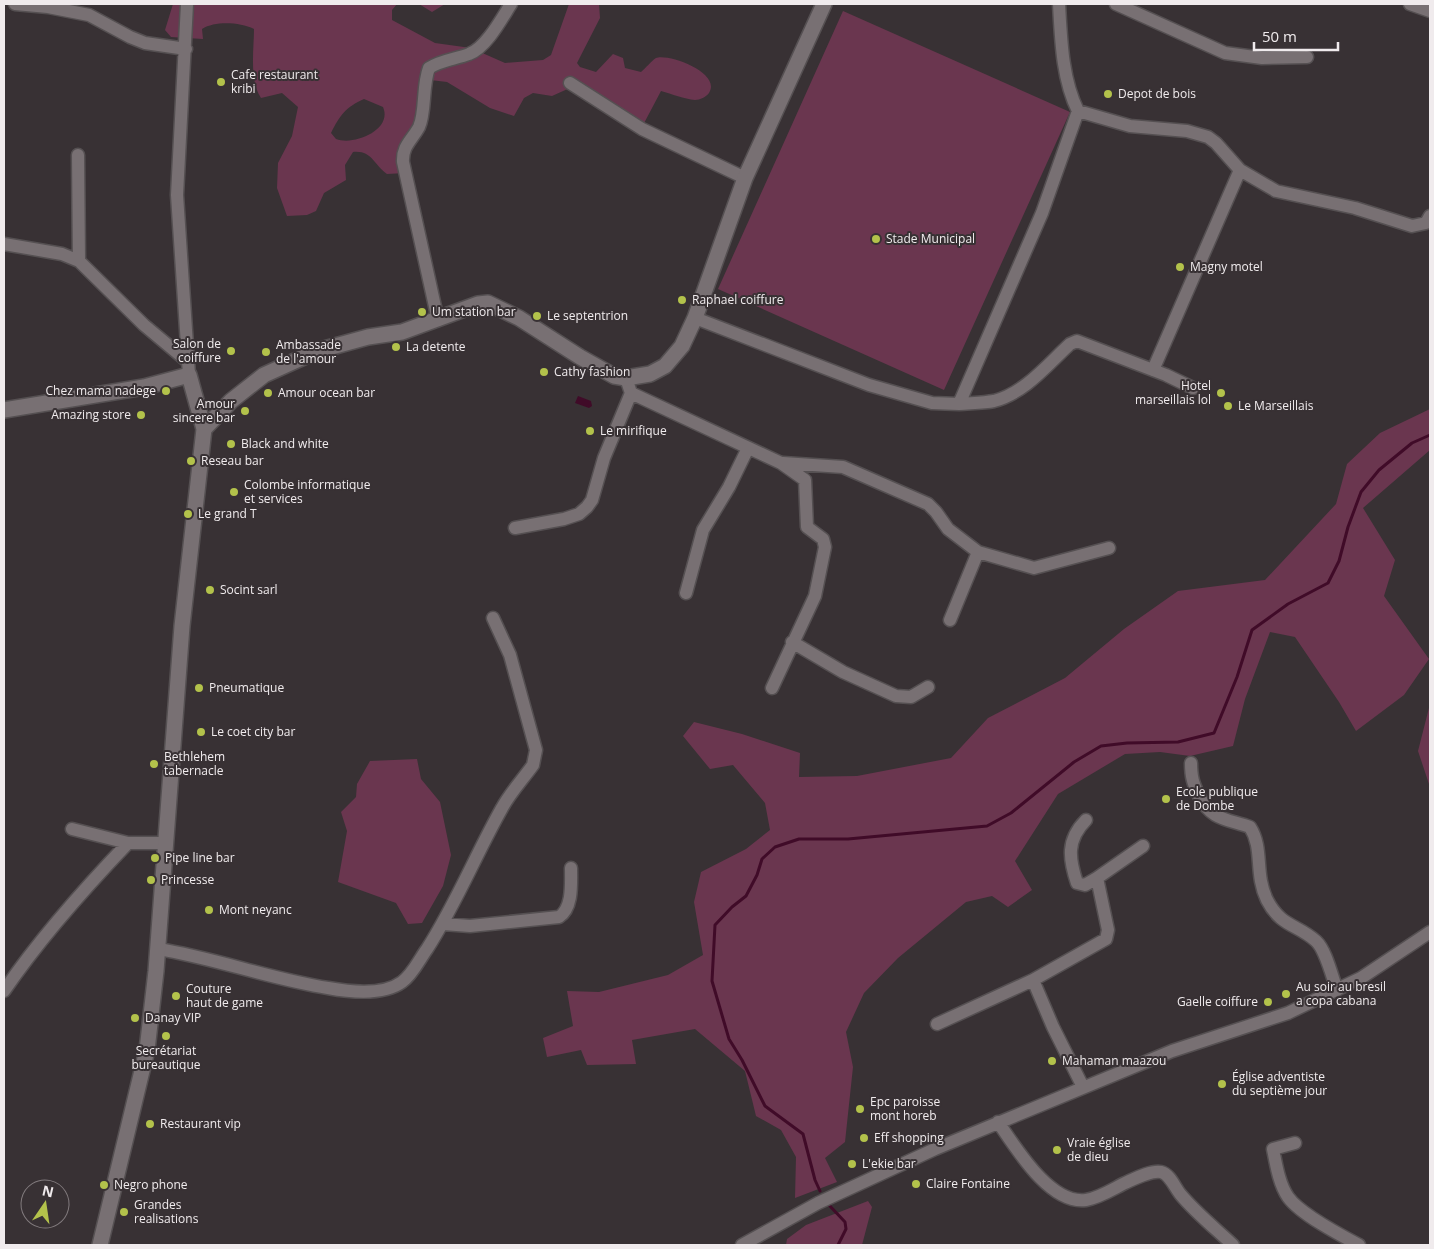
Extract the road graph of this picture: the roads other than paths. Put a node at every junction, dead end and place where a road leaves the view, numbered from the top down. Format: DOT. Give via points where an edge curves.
graph roads {
  1 [pos="15,4"];
  2 [pos="187,4"];
  3 [pos="512,4"];
  4 [pos="824,4"];
  5 [pos="1059,4"];
  6 [pos="1116,4"];
  7 [pos="1410,4"];
  8 [pos="1430,10"];
  9 [pos="186,49"];
  10 [pos="1307,57"];
  11 [pos="570,83"];
  12 [pos="1078,111"];
  13 [pos="78,155"];
  14 [pos="1240,170"];
  15 [pos="745,178"];
  16 [pos="1430,216"];
  17 [pos="4,244"];
  18 [pos="79,261"];
  19 [pos="695,318"];
  20 [pos="438,320"];
  21 [pos="188,368"];
  22 [pos="1153,370"];
  23 [pos="626,378"];
  24 [pos="1193,388"];
  25 [pos="631,393"];
  26 [pos="959,404"];
  27 [pos="4,410"];
  28 [pos="204,429"];
  29 [pos="748,448"];
  30 [pos="781,463"];
  31 [pos="515,528"];
  32 [pos="1109,548"];
  33 [pos="978,552"];
  34 [pos="686,593"];
  35 [pos="493,618"];
  36 [pos="950,620"];
  37 [pos="792,642"];
  38 [pos="928,687"];
  39 [pos="772,688"];
  40 [pos="1191,763"];
  41 [pos="1086,820"];
  42 [pos="72,829"];
  43 [pos="164,843"];
  44 [pos="128,844"];
  45 [pos="1142,846"];
  46 [pos="571,868"];
  47 [pos="1097,878"];
  48 [pos="443,924"];
  49 [pos="1428,931"];
  50 [pos="158,949"];
  51 [pos="1033,980"];
  52 [pos="1337,990"];
  53 [pos="4,991"];
  54 [pos="937,1024"];
  55 [pos="1083,1088"];
  56 [pos="998,1122"];
  57 [pos="1295,1143"];
  58 [pos="100,1245"];
  59 [pos="742,1245"];
  60 [pos="1233,1245"];
  61 [pos="1359,1245"];
  1 -- 9 [label="street" via="89,15 145,43"];
  2 -- 9 [label="street"];
  3 -- 20 [label="street" via="472,53 429,68 425,76 419,126 402,154"];
  4 -- 15 [label="street"];
  5 -- 12 [label="street" via="1061,44 1071,97"];
  6 -- 10 [label="street" via="1224,53 1262,58"];
  7 -- 8 [label="street"];
  9 -- 21 [label="street" via="177,195"];
  11 -- 15 [label="street" via="642,129"];
  12 -- 14 [label="street" via="1130,126 1187,131 1208,138"];
  12 -- 26 [label="street" via="1042,213"];
  13 -- 18 [label="street"];
  14 -- 16 [label="street" via="1276,191 1355,208 1412,226 1426,223"];
  14 -- 22 [label="street"];
  15 -- 19 [label="street"];
  17 -- 18 [label="street" via="62,254"];
  18 -- 21 [label="street"];
  19 -- 23 [label="street" via="682,346 665,366 650,374"];
  19 -- 26 [label="street" via="869,385 932,403"];
  20 -- 23 [label="street" via="488,303 519,318 614,376"];
  20 -- 28 [label="street" via="402,332 368,336 316,351 264,375 231,401"];
  21 -- 27 [label="street" via="144,387"];
  21 -- 28 [label="street"];
  22 -- 24 [label="street"];
  22 -- 26 [label="street" via="1077,341 1008,395 995,401"];
  23 -- 25 [label="street"];
  25 -- 29 [label="street"];
  25 -- 31 [label="street" via="588,507 564,519"];
  28 -- 43 [label="street" via="182,626"];
  29 -- 30 [label="street"];
  29 -- 34 [label="street" via="729,488 703,530"];
  30 -- 33 [label="street" via="831,464 928,504 948,529"];
  30 -- 37 [label="street" via="805,480 807,528 823,539 825,547 815,596"];
  32 -- 33 [label="street" via="1034,568"];
  33 -- 36 [label="street"];
  35 -- 48 [label="street" via="510,655 536,757 502,807"];
  37 -- 38 [label="street" via="843,672 896,696 911,697"];
  37 -- 39 [label="street"];
  40 -- 52 [label="street" via="1191,780 1205,808 1218,818 1250,827 1254,833 1257,838 1258,876 1267,900 1282,921 1317,941"];
  41 -- 47 [label="street" via="1076,831 1070,862 1077,883 1085,885"];
  42 -- 44 [label="street"];
  43 -- 44 [label="street"];
  43 -- 50 [label="street"];
  44 -- 53 [label="street" via="49,930"];
  45 -- 47 [label="street"];
  46 -- 48 [label="street" via="567,909 559,917 470,926"];
  47 -- 51 [label="street" via="1108,930 1106,939"];
  48 -- 50 [label="street" via="412,972 388,989 370,992 329,989"];
  49 -- 52 [label="street" via="1361,978"];
  50 -- 58 [label="street" via="147,1050"];
  51 -- 54 [label="street"];
  51 -- 55 [label="street"];
  52 -- 55 [label="street" via="1288,1013 1172,1051"];
  55 -- 56 [label="street"];
  56 -- 59 [label="street" via="818,1203"];
  56 -- 60 [label="street" via="1040,1178 1058,1192 1085,1200 1132,1180 1162,1172"];
  57 -- 61 [label="street" via="1273,1149 1288,1197 1312,1217"];
}
